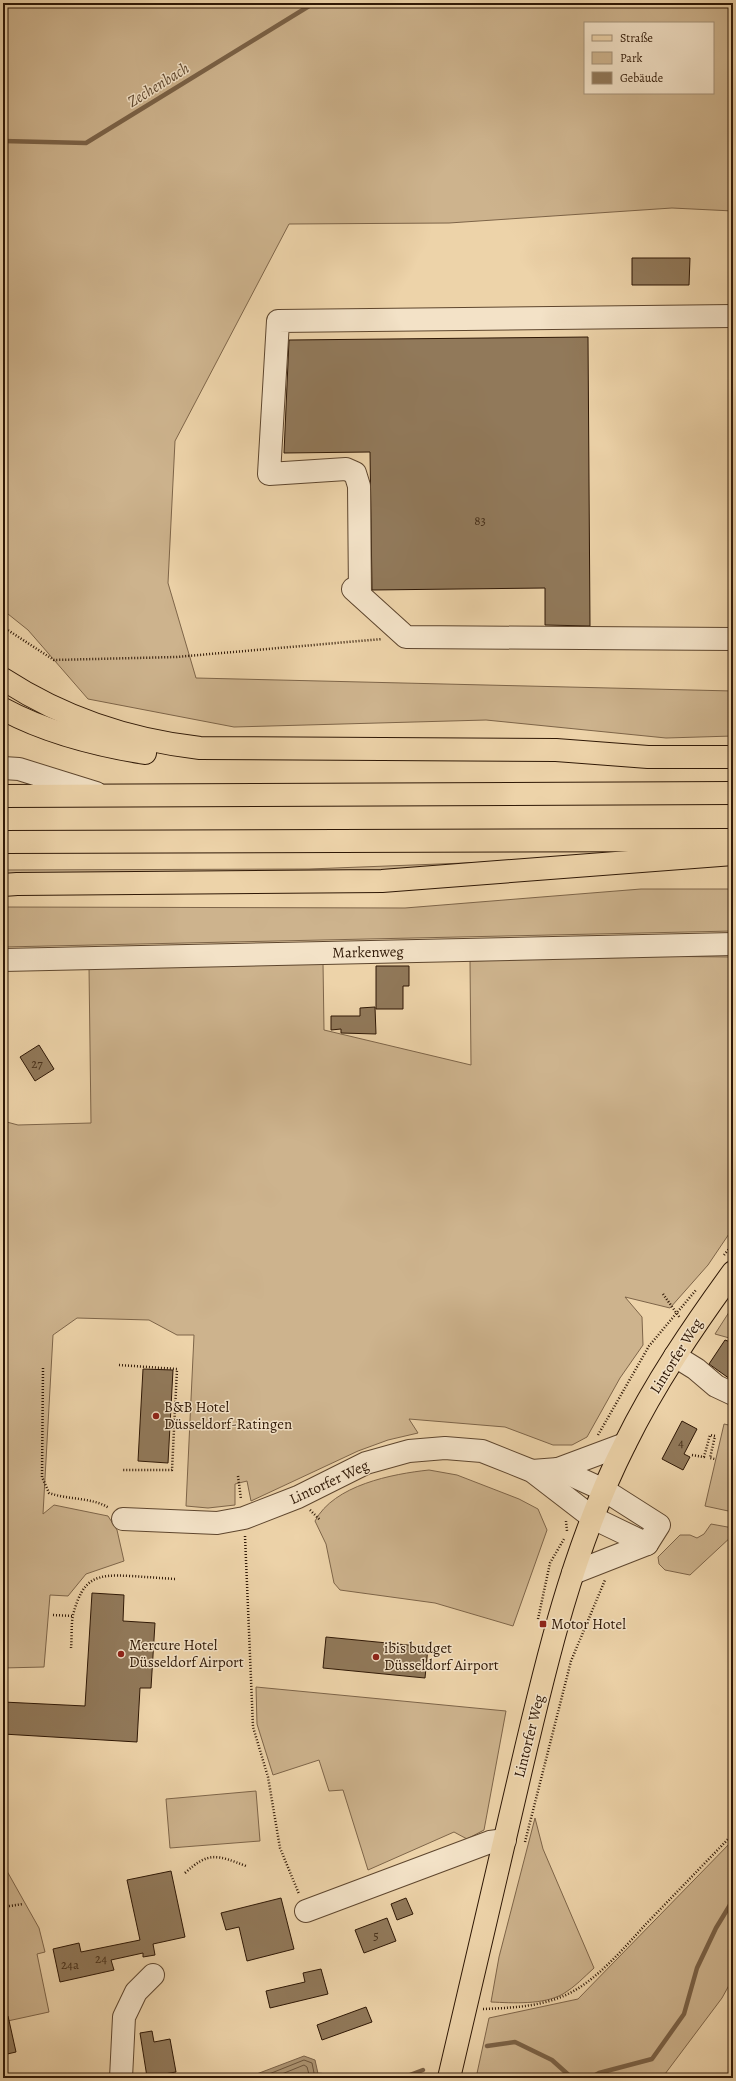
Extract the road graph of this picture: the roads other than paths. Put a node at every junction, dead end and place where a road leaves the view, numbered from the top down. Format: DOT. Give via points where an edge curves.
graph roads {
  1 [pos="733,316"];
  2 [pos="733,639"];
  3 [pos="3,679"];
  4 [pos="3,709"];
  5 [pos="227,750"];
  6 [pos="733,757"];
  7 [pos="3,768"];
  8 [pos="733,793"];
  9 [pos="3,796"];
  10 [pos="107,797"];
  11 [pos="733,840"];
  12 [pos="3,842"];
  13 [pos="733,854"];
  14 [pos="3,886"];
  15 [pos="733,944"];
  16 [pos="3,960"];
  17 [pos="733,1272"];
  18 [pos="675,1356"];
  19 [pos="733,1394"];
  20 [pos="625,1444"];
  21 [pos="558,1469"];
  22 [pos="532,1471"];
  23 [pos="604,1490"];
  24 [pos="593,1518"];
  25 [pos="123,1519"];
  26 [pos="647,1544"];
  27 [pos="574,1573"];
  28 [pos="514,1842"];
  29 [pos="306,1912"];
  30 [pos="153,1974"];
  31 [pos="122,2078"];
  32 [pos="448,2078"];
  1 -- 2 [label="street" via="278,321 269,474 346,469 355,473 359,486 356,592 406,637"];
  3 -- 5 [label="main road" via="62,711 110,731 180,746"];
  4 -- 5 [label="main road" via="60,734 120,749 155,755 184,756"];
  5 -- 6 [label="main road" via="556,750 648,757"];
  7 -- 10 [label="street" via="19,770"];
  8 -- 10 [label="main road"];
  9 -- 10 [label="main road"];
  11 -- 12 [label="main road"];
  13 -- 14 [label="main road" via="382,881"];
  15 -- 16 [label="street, Markenweg"];
  17 -- 18 [label="main road, Lintorfer Weg"];
  18 -- 19 [label="street" via="716,1386"];
  18 -- 20 [label="main road, Lintorfer Weg" via="659,1380"];
  20 -- 21 [label="street, Lintorfer Weg"];
  20 -- 23 [label="main road, Lintorfer Weg"];
  21 -- 22 [label="street, Lintorfer Weg"];
  21 -- 23 [label="street, Lintorfer Weg"];
  22 -- 24 [label="street, Lintorfer Weg"];
  22 -- 25 [label="street, Lintorfer Weg" via="482,1451 445,1448 408,1451 366,1463 298,1496 244,1518 217,1523"];
  23 -- 24 [label="main road, Lintorfer Weg"];
  23 -- 26 [label="street" via="659,1525"];
  24 -- 26 [label="street"];
  24 -- 27 [label="main road, Lintorfer Weg"];
  26 -- 27 [label="street"];
  27 -- 28 [label="main road, Lintorfer Weg" via="555,1634"];
  28 -- 29 [label="street" via="490,1842"];
  28 -- 32 [label="main road, Lintorfer Weg" via="479,2008"];
  30 -- 31 [label="street" via="136,1992 124,2017"];
}
